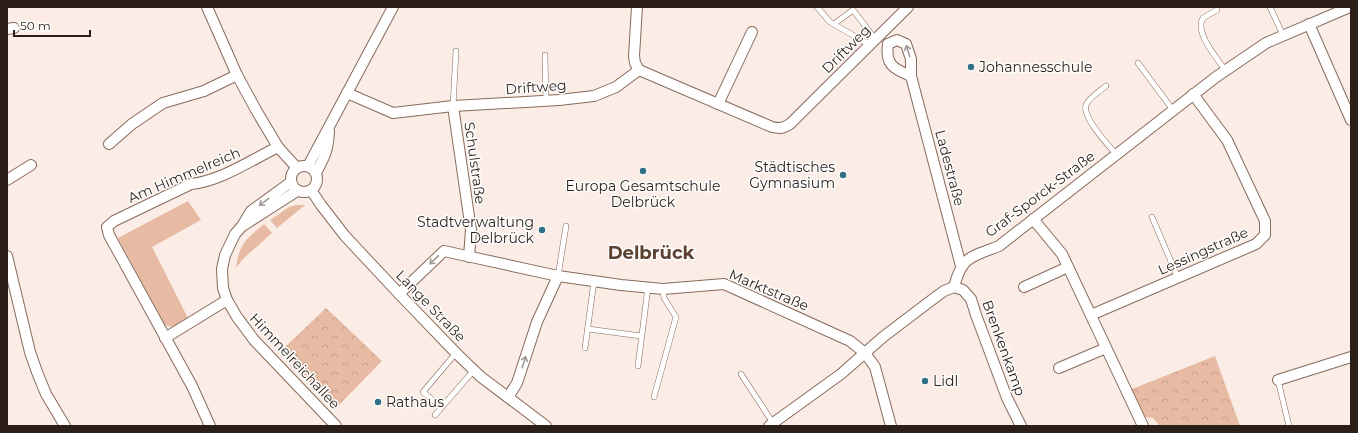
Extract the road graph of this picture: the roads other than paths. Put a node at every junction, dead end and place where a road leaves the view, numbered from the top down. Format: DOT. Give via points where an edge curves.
graph roads {
  1 [pos="207,7"];
  2 [pos="393,7"];
  3 [pos="637,7"];
  4 [pos="817,7"];
  5 [pos="908,7"];
  6 [pos="1270,7"];
  7 [pos="1350,7"];
  8 [pos="1217,10"];
  9 [pos="834,24"];
  10 [pos="1310,24"];
  11 [pos="752,32"];
  12 [pos="1283,36"];
  13 [pos="875,40"];
  14 [pos="888,44"];
  15 [pos="456,51"];
  16 [pos="545,55"];
  17 [pos="1138,63"];
  18 [pos="639,70"];
  19 [pos="1225,70"];
  20 [pos="237,75"];
  21 [pos="911,76"];
  22 [pos="1106,86"];
  23 [pos="347,93"];
  24 [pos="1193,94"];
  25 [pos="546,101"];
  26 [pos="718,104"];
  27 [pos="453,106"];
  28 [pos="1173,110"];
  29 [pos="1351,120"];
  30 [pos="330,127"];
  31 [pos="109,144"];
  32 [pos="278,147"];
  33 [pos="1116,154"];
  34 [pos="31,165"];
  35 [pos="308,166"];
  36 [pos="296,168"];
  37 [pos="316,173"];
  38 [pos="7,180"];
  39 [pos="294,186"];
  40 [pos="311,190"];
  41 [pos="1152,217"];
  42 [pos="1033,219"];
  43 [pos="566,226"];
  44 [pos="7,256"];
  45 [pos="469,256"];
  46 [pos="961,266"];
  47 [pos="1068,266"];
  48 [pos="558,276"];
  49 [pos="1178,278"];
  50 [pos="594,281"];
  51 [pos="648,287"];
  52 [pos="1024,287"];
  53 [pos="954,288"];
  54 [pos="663,289"];
  55 [pos="399,294"];
  56 [pos="227,300"];
  57 [pos="1091,315"];
  58 [pos="588,329"];
  59 [pos="641,336"];
  60 [pos="165,338"];
  61 [pos="585,348"];
  62 [pos="1106,348"];
  63 [pos="456,353"];
  64 [pos="865,353"];
  65 [pos="1351,356"];
  66 [pos="638,366"];
  67 [pos="1060,368"];
  68 [pos="474,370"];
  69 [pos="741,374"];
  70 [pos="1278,380"];
  71 [pos="508,397"];
  72 [pos="654,397"];
  73 [pos="441,407"];
  74 [pos="435,415"];
  75 [pos="771,424"];
  76 [pos="65,426"];
  77 [pos="210,426"];
  78 [pos="336,426"];
  79 [pos="546,426"];
  80 [pos="891,426"];
  81 [pos="1021,426"];
  82 [pos="1142,426"];
  83 [pos="1289,426"];
  1 -- 20 [label="street"];
  2 -- 23 [label="street"];
  3 -- 18 [label="street" via="634,56"];
  4 -- 9 [label="lane"];
  5 -- 13 [label="street, Driftweg"];
  6 -- 12 [label="lane"];
  7 -- 10 [label="street, Graf-Sporck-Straße"];
  8 -- 19 [label="lane" via="1203,18 1200,26 1202,34"];
  9 -- 13 [label="lane"];
  9 -- 13 [label="lane" via="853,10"];
  10 -- 12 [label="street, Graf-Sporck-Straße"];
  10 -- 29 [label="street"];
  11 -- 26 [label="street"];
  12 -- 19 [label="street, Graf-Sporck-Straße" via="1266,43"];
  13 -- 14 [label="street"];
  13 -- 26 [label="street, Driftweg" via="785,127 772,127"];
  14 -- 21 [label="street" via="886,54 889,62 899,72"];
  21 -- 14 [label="street, Ladestraße, one-way" via="906,44 897,40"];
  15 -- 27 [label="lane"];
  16 -- 25 [label="lane"];
  17 -- 28 [label="lane"];
  18 -- 25 [label="street, Driftweg" via="616,87 594,96"];
  18 -- 26 [label="street, Driftweg"];
  19 -- 24 [label="street, Graf-Sporck-Straße"];
  20 -- 31 [label="street" via="204,91 163,103 132,124"];
  20 -- 32 [label="street"];
  21 -- 46 [label="street, Ladestraße"];
  22 -- 33 [label="lane" via="1088,101 1085,111"];
  23 -- 27 [label="street, Driftweg" via="393,114"];
  23 -- 30 [label="street"];
  24 -- 28 [label="street, Graf-Sporck-Straße"];
  24 -- 49 [label="street, Lessingstraße" via="1227,140 1265,221 1265,235 1256,244"];
  25 -- 27 [label="street, Driftweg"];
  27 -- 45 [label="street, Schulstraße" via="471,230"];
  28 -- 33 [label="street, Graf-Sporck-Straße"];
  30 -- 35 [label="street"];
  30 -- 37 [label="street" via="325,158"];
  32 -- 36 [label="street"];
  32 -- 60 [label="street, Am Himmelreich" via="203,183 191,184 114,221 107,227 109,236"];
  33 -- 42 [label="street, Graf-Sporck-Straße"];
  34 -- 38 [label="street"];
  35 -- 36 [label="street"];
  35 -- 37 [label="street"];
  36 -- 39 [label="street" via="292,174"];
  37 -- 40 [label="street" via="317,180"];
  39 -- 40 [label="street" via="303,192"];
  39 -- 56 [label="street, Himmelreichallee" via="235,234 225,255 222,269 223,288"];
  40 -- 55 [label="street, Lange Straße" via="345,236"];
  41 -- 49 [label="lane"];
  42 -- 46 [label="street, Graf-Sporck-Straße" via="998,246 970,257"];
  42 -- 47 [label="street" via="1062,254"];
  43 -- 48 [label="lane"];
  44 -- 76 [label="street" via="30,352 46,394"];
  45 -- 48 [label="street, Marktstraße"];
  45 -- 55 [label="street, one-way" via="444,252"];
  46 -- 53 [label="street"];
  47 -- 52 [label="street"];
  47 -- 57 [label="street"];
  48 -- 50 [label="street, Marktstraße"];
  71 -- 48 [label="street, one-way" via="517,383 537,322"];
  49 -- 57 [label="street, Lessingstraße"];
  50 -- 51 [label="street, Marktstraße"];
  50 -- 58 [label="lane"];
  51 -- 54 [label="street, Marktstraße"];
  51 -- 59 [label="lane"];
  53 -- 64 [label="street" via="933,299"];
  53 -- 81 [label="street, Brenkenkamp" via="963,290 971,299 1007,398"];
  54 -- 64 [label="street, Marktstraße" via="724,284 850,341"];
  54 -- 72 [label="lane" via="664,298 676,317"];
  55 -- 63 [label="street, Lange Straße"];
  56 -- 60 [label="street"];
  56 -- 78 [label="street, Himmelreichallee" via="254,340"];
  57 -- 62 [label="street"];
  58 -- 59 [label="lane"];
  58 -- 61 [label="lane"];
  59 -- 66 [label="lane"];
  60 -- 77 [label="street, Am Himmelreich" via="192,386"];
  62 -- 67 [label="street"];
  62 -- 82 [label="street"];
  63 -- 68 [label="street, Lange Straße"];
  63 -- 73 [label="lane" via="422,392"];
  64 -- 75 [label="street" via="841,374"];
  64 -- 80 [label="street, Marktstraße" via="875,367"];
  65 -- 70 [label="street"];
  68 -- 71 [label="street, Lange Straße"];
  68 -- 73 [label="lane"];
  69 -- 75 [label="lane"];
  70 -- 83 [label="lane"];
  71 -- 79 [label="street, Lange Straße"];
  73 -- 74 [label="lane"];
}
